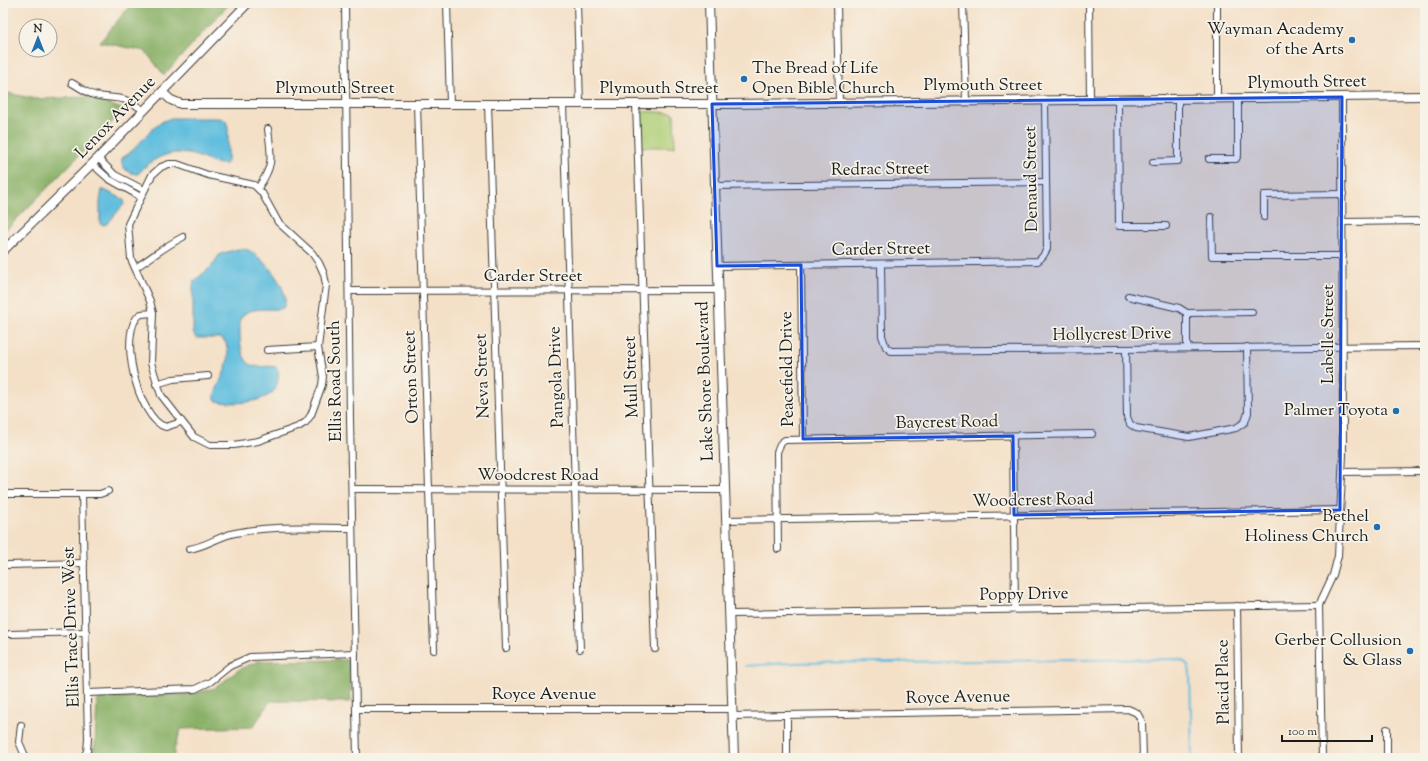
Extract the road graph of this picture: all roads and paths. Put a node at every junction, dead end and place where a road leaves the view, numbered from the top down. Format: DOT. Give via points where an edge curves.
graph roads {
  1 [pos="248,3"];
  2 [pos="345,3"];
  3 [pos="447,3"];
  4 [pos="577,3"];
  5 [pos="709,3"];
  6 [pos="837,3"];
  7 [pos="963,3"];
  8 [pos="1089,3"];
  9 [pos="1217,3"];
  10 [pos="72,84"];
  11 [pos="162,92"];
  12 [pos="1425,96"];
  13 [pos="1342,97"];
  14 [pos="1217,98"];
  15 [pos="1238,98"];
  16 [pos="1178,99"];
  17 [pos="1090,100"];
  18 [pos="1118,100"];
  19 [pos="966,101"];
  20 [pos="1045,101"];
  21 [pos="839,103"];
  22 [pos="346,104"];
  23 [pos="417,104"];
  24 [pos="450,104"];
  25 [pos="488,104"];
  26 [pos="563,104"];
  27 [pos="580,104"];
  28 [pos="636,104"];
  29 [pos="712,104"];
  30 [pos="144,111"];
  31 [pos="268,129"];
  32 [pos="1209,159"];
  33 [pos="95,161"];
  34 [pos="1153,162"];
  35 [pos="1046,182"];
  36 [pos="715,186"];
  37 [pos="258,188"];
  38 [pos="144,190"];
  39 [pos="1343,194"];
  40 [pos="141,197"];
  41 [pos="1211,217"];
  42 [pos="1264,217"];
  43 [pos="1425,221"];
  44 [pos="1343,222"];
  45 [pos="1166,226"];
  46 [pos="183,237"];
  47 [pos="3,251"];
  48 [pos="1044,256"];
  49 [pos="1343,256"];
  50 [pos="881,264"];
  51 [pos="800,265"];
  52 [pos="718,266"];
  53 [pos="135,268"];
  54 [pos="642,290"];
  55 [pos="718,290"];
  56 [pos="349,291"];
  57 [pos="423,291"];
  58 [pos="494,291"];
  59 [pos="568,291"];
  60 [pos="1128,296"];
  61 [pos="1252,312"];
  62 [pos="152,313"];
  63 [pos="1187,313"];
  64 [pos="1343,346"];
  65 [pos="1425,346"];
  66 [pos="318,347"];
  67 [pos="1247,347"];
  68 [pos="1187,348"];
  69 [pos="1126,349"];
  70 [pos="267,350"];
  71 [pos="208,376"];
  72 [pos="156,384"];
  73 [pos="181,422"];
  74 [pos="1092,434"];
  75 [pos="1013,436"];
  76 [pos="803,439"];
  77 [pos="1425,471"];
  78 [pos="1342,472"];
  79 [pos="352,490"];
  80 [pos="430,490"];
  81 [pos="501,490"];
  82 [pos="576,490"];
  83 [pos="650,490"];
  84 [pos="725,490"];
  85 [pos="108,491"];
  86 [pos="3,494"];
  87 [pos="82,494"];
  88 [pos="1340,510"];
  89 [pos="1014,515"];
  90 [pos="778,519"];
  91 [pos="726,520"];
  92 [pos="352,528"];
  93 [pos="189,549"];
  94 [pos="778,549"];
  95 [pos="84,563"];
  96 [pos="8,565"];
  97 [pos="1319,605"];
  98 [pos="1237,606"];
  99 [pos="1016,609"];
  100 [pos="729,614"];
  101 [pos="86,632"];
  102 [pos="10,634"];
  103 [pos="506,648"];
  104 [pos="580,649"];
  105 [pos="655,649"];
  106 [pos="434,650"];
  107 [pos="355,653"];
  108 [pos="88,693"];
  109 [pos="356,709"];
  110 [pos="732,712"];
  111 [pos="787,715"];
  112 [pos="21,725"];
  113 [pos="1387,729"];
  114 [pos="26,758"];
  115 [pos="83,758"];
  116 [pos="357,758"];
  117 [pos="734,758"];
  118 [pos="787,758"];
  119 [pos="1143,758"];
  120 [pos="1239,758"];
  121 [pos="1322,758"];
  122 [pos="1387,758"];
  1 -- 11 [label="street, Lenox Avenue"];
  2 -- 22 [label="street, Ellis Road South"];
  3 -- 24 [label="street"];
  4 -- 27 [label="street"];
  5 -- 29 [label="street, Lake Shore Boulevard"];
  6 -- 21 [label="street"];
  7 -- 19 [label="street"];
  8 -- 17 [label="street"];
  9 -- 14 [label="street"];
  10 -- 30 [label="street" via="94,95 121,97"];
  11 -- 22 [label="street, Plymouth Street" via="181,104"];
  11 -- 30 [label="street, Lenox Avenue"];
  12 -- 13 [label="street, Plymouth Street"];
  13 -- 15 [label="street, Plymouth Street"];
  13 -- 39 [label="street, Labelle Street"];
  14 -- 15 [label="street, Plymouth Street"];
  14 -- 16 [label="street, Plymouth Street"];
  15 -- 32 [label="street" via="1238,155 1232,159"];
  16 -- 18 [label="street, Plymouth Street"];
  16 -- 34 [label="street" via="1178,161"];
  17 -- 18 [label="street, Plymouth Street"];
  17 -- 20 [label="street, Plymouth Street"];
  18 -- 45 [label="street" via="1120,226"];
  19 -- 20 [label="street, Plymouth Street"];
  19 -- 21 [label="street, Plymouth Street"];
  20 -- 35 [label="street, Denaud Street"];
  21 -- 29 [label="street, Plymouth Street"];
  22 -- 23 [label="street, Plymouth Street"];
  22 -- 56 [label="street, Ellis Road South"];
  23 -- 24 [label="street, Plymouth Street"];
  23 -- 57 [label="street, Orton Street"];
  24 -- 25 [label="street, Plymouth Street"];
  25 -- 26 [label="street, Plymouth Street"];
  25 -- 58 [label="street, Neva Street"];
  26 -- 27 [label="street, Plymouth Street"];
  26 -- 59 [label="street, Pangola Drive"];
  27 -- 28 [label="street, Plymouth Street"];
  28 -- 29 [label="street, Plymouth Street"];
  28 -- 54 [label="street, Mull Street"];
  29 -- 36 [label="street, Lake Shore Boulevard"];
  30 -- 33 [label="street, Lenox Avenue"];
  31 -- 37 [label="street" via="271,168"];
  33 -- 38 [label="street"];
  33 -- 40 [label="street" via="109,179"];
  33 -- 47 [label="street, Lenox Avenue"];
  35 -- 36 [label="street, Redrac Street"];
  35 -- 48 [label="street, Denaud Street" via="1047,249"];
  36 -- 52 [label="street, Lake Shore Boulevard"];
  37 -- 38 [label="street" via="242,181 169,164 154,172"];
  37 -- 66 [label="street" via="278,222 312,253 324,274 325,297"];
  38 -- 40 [label="street"];
  39 -- 42 [label="street" via="1264,195"];
  39 -- 44 [label="street, Labelle Street"];
  40 -- 53 [label="street" via="128,224 129,251"];
  41 -- 49 [label="street" via="1212,256"];
  43 -- 44 [label="street"];
  44 -- 49 [label="street, Labelle Street"];
  46 -- 53 [label="street"];
  48 -- 50 [label="street, Carder Street" via="1032,262"];
  49 -- 64 [label="street, Labelle Street"];
  50 -- 51 [label="street, Carder Street"];
  50 -- 69 [label="street, Hollycrest Drive" via="882,336 886,347 891,351"];
  51 -- 52 [label="street, Carder Street"];
  51 -- 76 [label="street, Peacefield Drive"];
  52 -- 55 [label="street, Lake Shore Boulevard"];
  53 -- 62 [label="street" via="150,301"];
  54 -- 55 [label="street, Carder Street"];
  54 -- 59 [label="street, Carder Street"];
  54 -- 83 [label="street, Mull Street"];
  55 -- 84 [label="street, Lake Shore Boulevard"];
  56 -- 57 [label="street, Carder Street"];
  56 -- 79 [label="street, Ellis Road South"];
  57 -- 58 [label="street, Carder Street"];
  57 -- 80 [label="street, Orton Street"];
  58 -- 59 [label="street, Carder Street"];
  58 -- 81 [label="street, Neva Street"];
  59 -- 82 [label="street, Pangola Drive"];
  60 -- 63 [label="street" via="1179,308"];
  61 -- 63 [label="street"];
  62 -- 72 [label="street" via="150,348"];
  62 -- 73 [label="street" via="141,314 133,324 131,357 136,384 147,410 157,423 166,427"];
  63 -- 68 [label="street"];
  64 -- 65 [label="street, Hollycrest Drive"];
  64 -- 67 [label="street, Hollycrest Drive"];
  64 -- 78 [label="street, Labelle Street"];
  66 -- 70 [label="street"];
  66 -- 73 [label="street" via="322,385 311,415 298,427 258,441 220,445 202,442"];
  67 -- 68 [label="street, Hollycrest Drive"];
  67 -- 69 [label="street" via="1248,412 1245,422 1236,428 1189,437 1136,428 1130,424 1127,417"];
  68 -- 69 [label="street, Hollycrest Drive"];
  71 -- 72 [label="street" via="173,379"];
  72 -- 73 [label="street"];
  74 -- 75 [label="street, Baycrest Road"];
  75 -- 76 [label="street, Baycrest Road"];
  75 -- 89 [label="street"];
  76 -- 90 [label="street, Peacefield Drive" via="785,440 778,447"];
  77 -- 78 [label="street"];
  78 -- 88 [label="street, Labelle Street"];
  79 -- 80 [label="street, Woodcrest Road"];
  79 -- 92 [label="street, Ellis Road South"];
  80 -- 81 [label="street, Woodcrest Road"];
  80 -- 106 [label="street, Orton Street"];
  81 -- 82 [label="street, Woodcrest Road"];
  81 -- 103 [label="street, Neva Street"];
  82 -- 83 [label="street, Woodcrest Road"];
  82 -- 104 [label="street, Pangola Drive"];
  83 -- 84 [label="street, Woodcrest Road"];
  83 -- 105 [label="street, Mull Street"];
  84 -- 91 [label="street, Lake Shore Boulevard"];
  85 -- 87 [label="street" via="100,494"];
  86 -- 87 [label="street"];
  87 -- 95 [label="street, Ellis Trace Drive West"];
  88 -- 89 [label="street, Woodcrest Road"];
  88 -- 97 [label="street, Labelle Street" via="1338,556"];
  89 -- 90 [label="street, Woodcrest Road"];
  89 -- 99 [label="street"];
  90 -- 91 [label="street, Woodcrest Road"];
  90 -- 94 [label="street, Peacefield Drive"];
  91 -- 100 [label="street, Lake Shore Boulevard"];
  92 -- 93 [label="street" via="267,529 234,533 199,548"];
  92 -- 107 [label="street, Ellis Road South"];
  95 -- 96 [label="street"];
  95 -- 101 [label="street, Ellis Trace Drive West"];
  97 -- 98 [label="street, Poppy Drive"];
  97 -- 121 [label="street, Labelle Street"];
  98 -- 99 [label="street, Poppy Drive"];
  98 -- 120 [label="street, Placid Place"];
  99 -- 100 [label="street, Poppy Drive"];
  100 -- 110 [label="street, Lake Shore Boulevard"];
  101 -- 102 [label="street"];
  101 -- 108 [label="street, Ellis Trace Drive West"];
  107 -- 108 [label="street" via="258,656 241,660 210,682 194,689"];
  107 -- 109 [label="street, Ellis Road South"];
  108 -- 115 [label="street, Ellis Trace Drive West" via="88,739 87,751"];
  109 -- 110 [label="street, Royce Avenue"];
  109 -- 116 [label="street, Ellis Road South"];
  110 -- 111 [label="street, Royce Avenue"];
  110 -- 117 [label="street, Lake Shore Boulevard"];
  111 -- 118 [label="street"];
  111 -- 119 [label="street, Royce Avenue" via="1128,710 1137,713 1142,722"];
  112 -- 114 [label="street" via="19,742"];
  113 -- 122 [label="street"];
}
